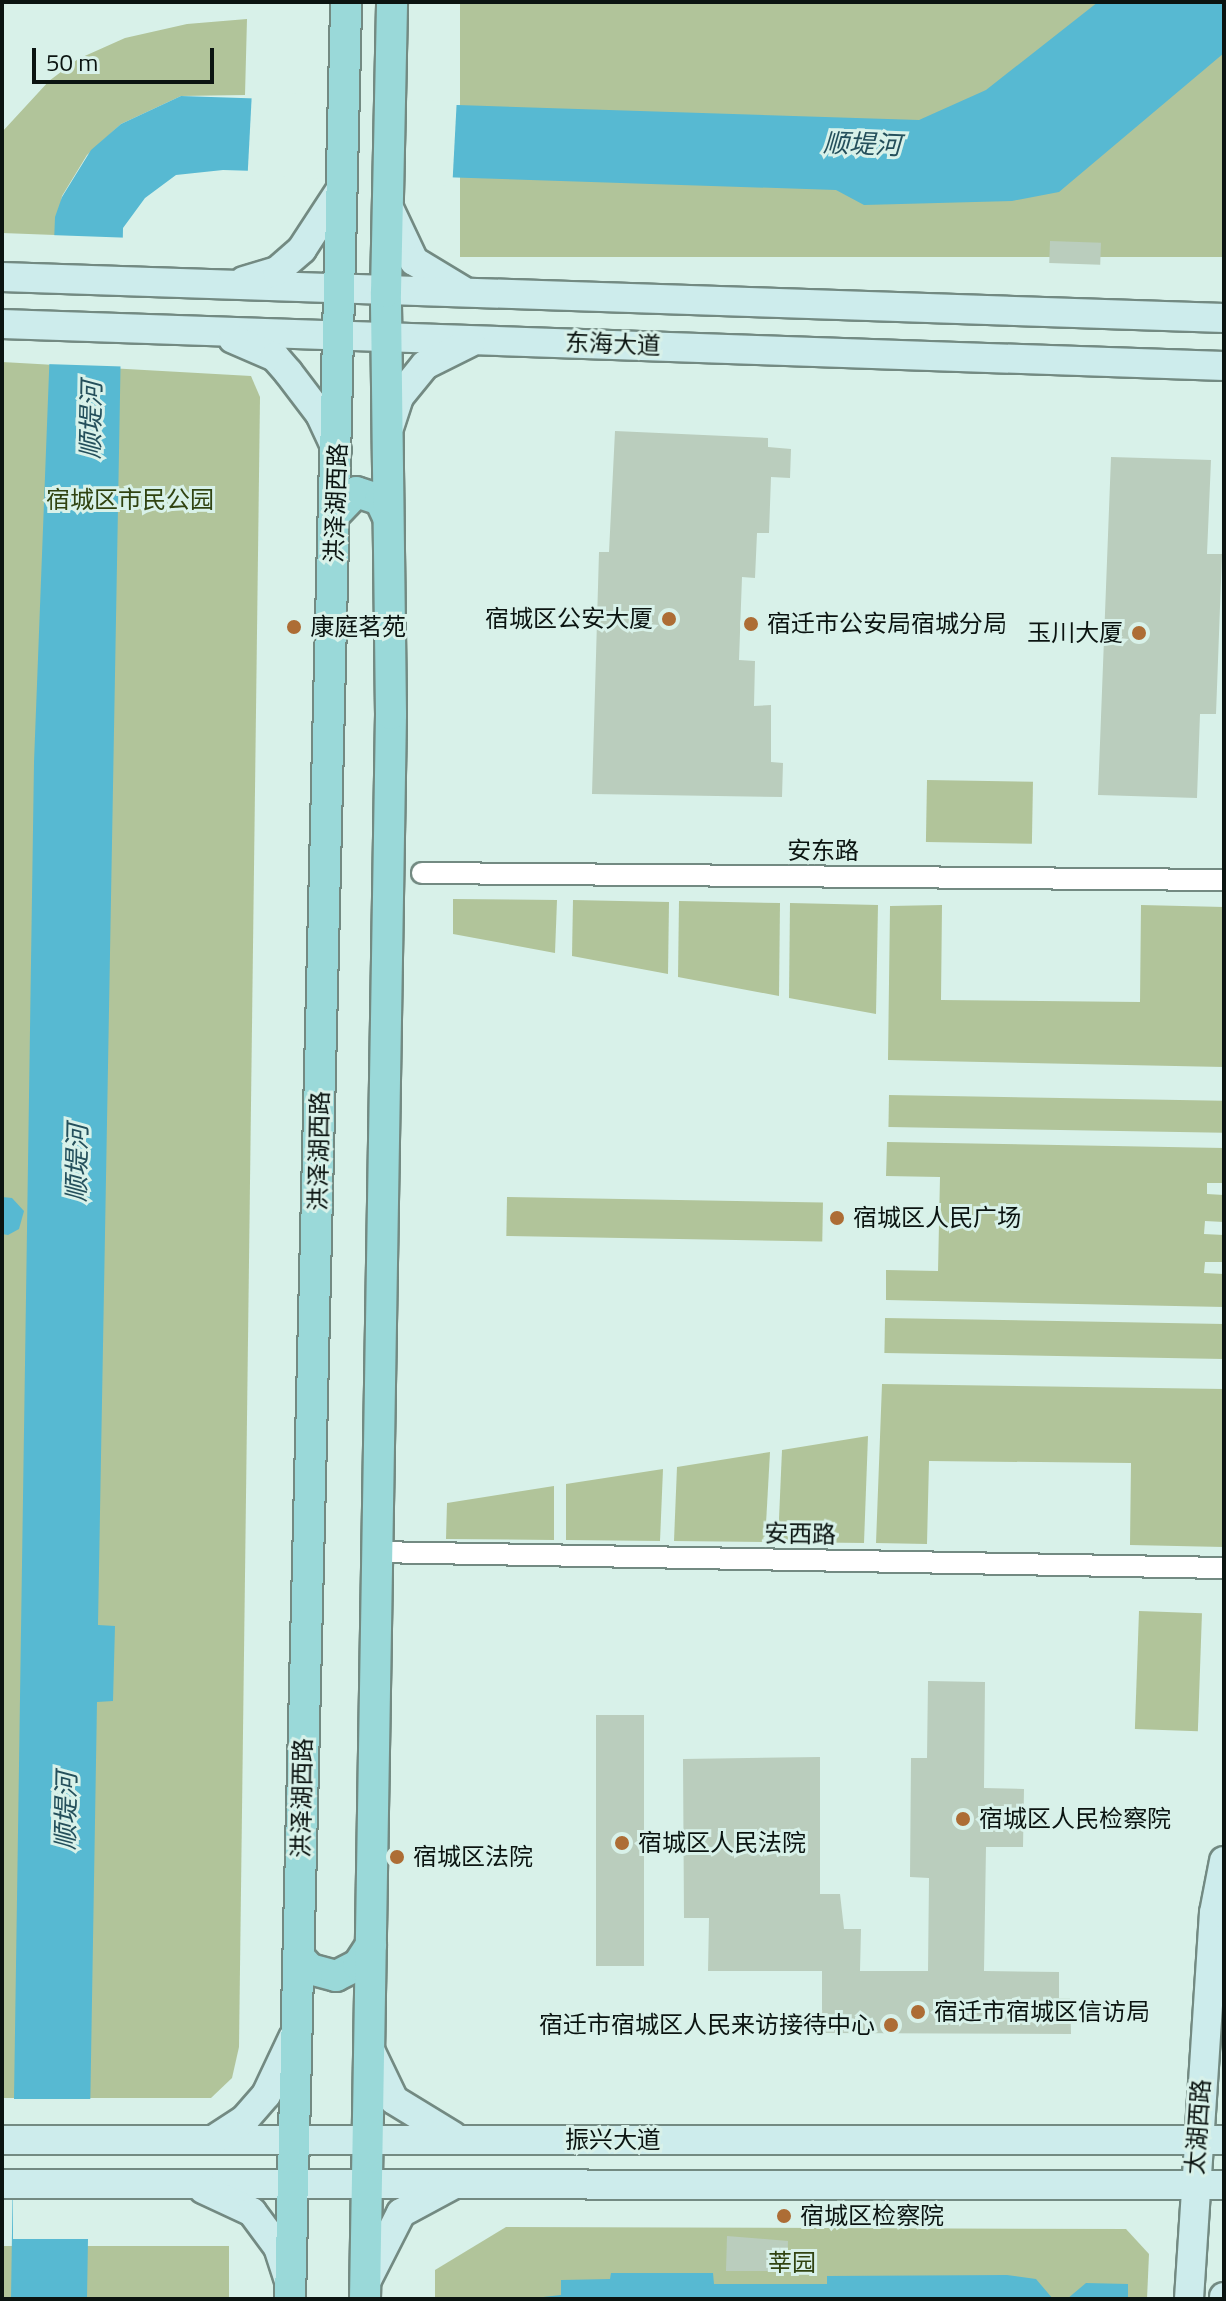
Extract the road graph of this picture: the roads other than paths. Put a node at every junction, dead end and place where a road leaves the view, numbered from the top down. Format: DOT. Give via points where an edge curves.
graph roads {
  1 [pos="346,2"];
  2 [pos="392,2"];
  3 [pos="344,132"];
  4 [pos="389,132"];
  5 [pos="343,186"];
  6 [pos="388,206"];
  7 [pos="4,277"];
  8 [pos="204,287"];
  9 [pos="342,291"];
  10 [pos="386,292"];
  11 [pos="474,295"];
  12 [pos="1224,318"];
  13 [pos="2,324"];
  14 [pos="196,331"];
  15 [pos="340,336"];
  16 [pos="386,337"];
  17 [pos="477,340"];
  18 [pos="1224,366"];
  19 [pos="387,434"];
  20 [pos="337,450"];
  21 [pos="336,513"];
  22 [pos="388,517"];
  23 [pos="422,873"];
  24 [pos="1224,880"];
  25 [pos="375,1552"];
  26 [pos="1224,1568"];
  27 [pos="1224,1861"];
  28 [pos="371,1945"];
  29 [pos="298,1956"];
  30 [pos="296,2029"];
  31 [pos="369,2049"];
  32 [pos="293,2139"];
  33 [pos="2,2140"];
  34 [pos="155,2140"];
  35 [pos="212,2140"];
  36 [pos="368,2140"];
  37 [pos="461,2140"];
  38 [pos="534,2140"];
  39 [pos="1019,2140"];
  40 [pos="1210,2140"];
  41 [pos="187,2183"];
  42 [pos="291,2183"];
  43 [pos="367,2183"];
  44 [pos="461,2183"];
  45 [pos="532,2183"];
  46 [pos="2,2184"];
  47 [pos="155,2184"];
  48 [pos="1015,2184"];
  49 [pos="1193,2185"];
  50 [pos="1224,2185"];
  51 [pos="290,2292"];
  52 [pos="365,2292"];
  53 [pos="1189,2299"];
  1 -- 3 [label="main road, 洪泽湖西路"];
  2 -- 4 [label="main road, 洪泽湖西路"];
  3 -- 4 [label="main road" via="351,147 373,153"];
  3 -- 5 [label="main road, 洪泽湖西路"];
  4 -- 6 [label="main road, 洪泽湖西路"];
  5 -- 8 [label="street" via="320,229 277,271"];
  5 -- 9 [label="main road, 洪泽湖西路"];
  6 -- 10 [label="main road, 洪泽湖西路"];
  6 -- 11 [label="street" via="414,261 425,272"];
  7 -- 8 [label="street, 东海大道"];
  8 -- 9 [label="street, 东海大道"];
  9 -- 10 [label="street, 东海大道"];
  9 -- 15 [label="main road, 洪泽湖西路"];
  10 -- 11 [label="street, 东海大道"];
  10 -- 16 [label="main road, 洪泽湖西路"];
  11 -- 12 [label="street, 东海大道"];
  13 -- 14 [label="street, 东海大道"];
  14 -- 15 [label="street, 东海大道"];
  14 -- 20 [label="street" via="275,357 320,414"];
  15 -- 16 [label="street, 东海大道"];
  15 -- 20 [label="main road, 洪泽湖西路"];
  16 -- 17 [label="street, 东海大道"];
  16 -- 19 [label="main road, 洪泽湖西路"];
  17 -- 18 [label="street, 东海大道"];
  17 -- 19 [label="street" via="416,374 399,397"];
  19 -- 22 [label="main road, 洪泽湖西路"];
  20 -- 21 [label="main road, 洪泽湖西路"];
  21 -- 22 [label="main road" via="356,492 380,500"];
  21 -- 29 [label="main road, 洪泽湖西路"];
  22 -- 25 [label="main road, 洪泽湖西路" via="391,714"];
  23 -- 24 [label="street, 安东路"];
  25 -- 26 [label="street, 安西路"];
  25 -- 28 [label="main road, 洪泽湖西路"];
  27 -- 40 [label="street, 太湖西路" via="1214,1913"];
  28 -- 29 [label="main road" via="358,1965 336,1976 310,1969"];
  28 -- 31 [label="main road, 洪泽湖西路"];
  29 -- 30 [label="main road, 洪泽湖西路"];
  30 -- 32 [label="main road, 洪泽湖西路"];
  30 -- 35 [label="street" via="266,2095 245,2119"];
  31 -- 36 [label="main road, 洪泽湖西路"];
  31 -- 37 [label="street" via="385,2086 403,2109"];
  32 -- 35 [label="street, 振兴大道"];
  32 -- 36 [label="street, 振兴大道"];
  32 -- 42 [label="main road, 洪泽湖西路"];
  33 -- 34 [label="street, 振兴大道"];
  34 -- 35 [label="street, 振兴大道"];
  34 -- 47 [label="street" via="164,2160"];
  36 -- 37 [label="street, 振兴大道"];
  36 -- 43 [label="main road, 洪泽湖西路"];
  37 -- 38 [label="street, 振兴大道"];
  38 -- 39 [label="street, 振兴大道"];
  38 -- 45 [label="street" via="523,2161"];
  39 -- 40 [label="street, 振兴大道"];
  39 -- 48 [label="street" via="1031,2148 1039,2166 1033,2177"];
  40 -- 49 [label="street, 太湖西路"];
  41 -- 42 [label="street, 振兴大道"];
  41 -- 47 [label="street, 振兴大道"];
  41 -- 51 [label="street" via="252,2212 278,2247"];
  42 -- 43 [label="street, 振兴大道"];
  42 -- 51 [label="main road, 洪泽湖西路"];
  43 -- 44 [label="street, 振兴大道"];
  43 -- 52 [label="main road, 洪泽湖西路"];
  44 -- 45 [label="street, 振兴大道"];
  44 -- 52 [label="street" via="401,2213"];
  45 -- 48 [label="street, 振兴大道"];
  46 -- 47 [label="street, 振兴大道"];
  48 -- 49 [label="street, 振兴大道"];
  49 -- 50 [label="street, 振兴大道"];
  49 -- 53 [label="street, 太湖西路"];
}
